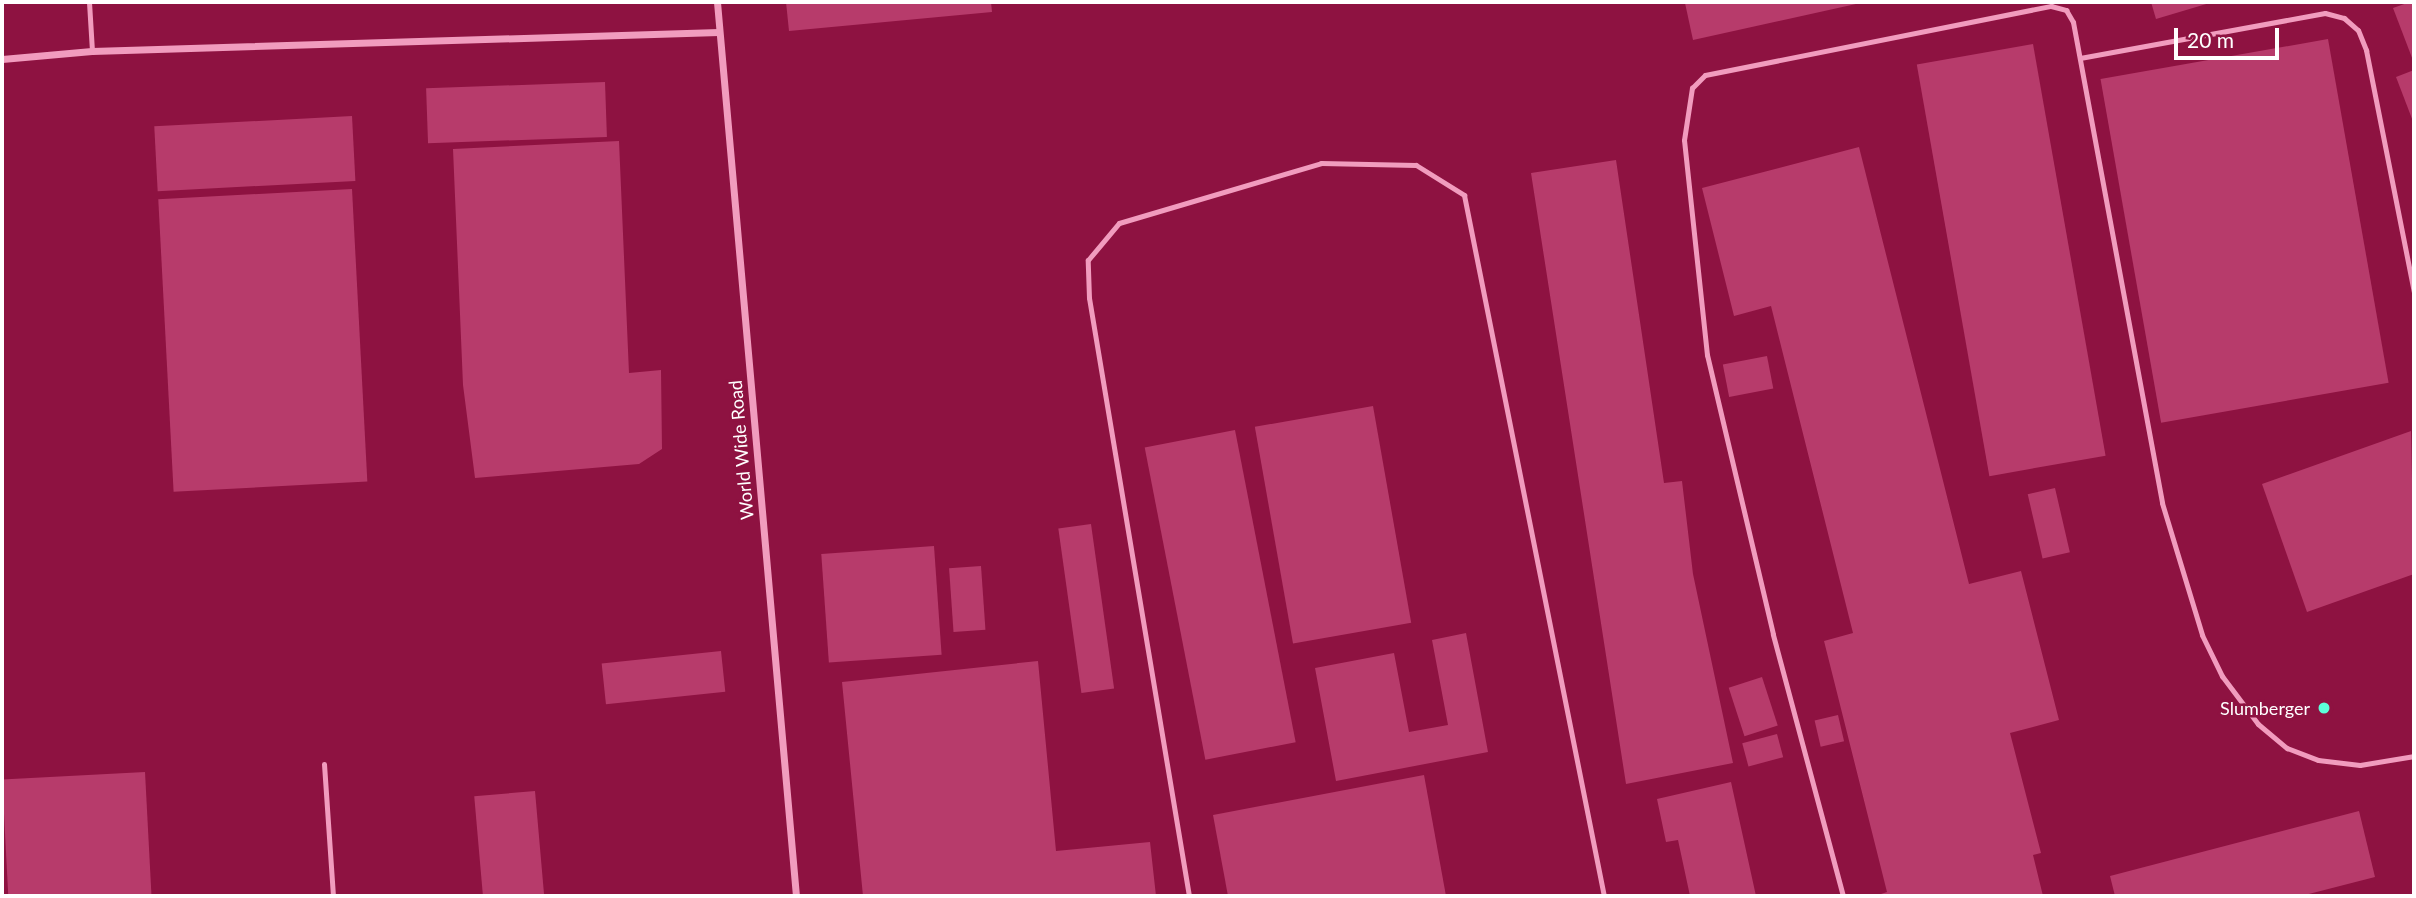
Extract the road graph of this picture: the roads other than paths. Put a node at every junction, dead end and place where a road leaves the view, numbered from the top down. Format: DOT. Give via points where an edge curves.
graph roads {
  1 [pos="89,2"];
  2 [pos="717,2"];
  3 [pos="719,32"];
  4 [pos="92,51"];
  5 [pos="2080,58"];
  6 [pos="2,59"];
  7 [pos="2414,292"];
  8 [pos="2414,757"];
  9 [pos="324,764"];
  10 [pos="333,896"];
  11 [pos="796,896"];
  12 [pos="1189,896"];
  13 [pos="1604,896"];
  14 [pos="1843,896"];
  1 -- 4 [label="lane"];
  2 -- 3 [label="street, World Wide Road"];
  3 -- 4 [label="street"];
  3 -- 11 [label="street, World Wide Road"];
  4 -- 6 [label="street"];
  5 -- 7 [label="lane" via="2325,13 2344,18 2358,30 2366,50"];
  5 -- 8 [label="lane" via="2162,503 2202,635 2229,685 2258,724 2287,748 2318,760 2360,765"];
  5 -- 14 [label="lane" via="2073,22 2066,10 2051,6 1705,75 1692,88 1686,108 1684,140 1707,355 1773,634"];
  9 -- 10 [label="lane"];
  12 -- 13 [label="lane" via="1089,298 1088,260 1119,223 1321,163 1416,165 1464,195"];
}
